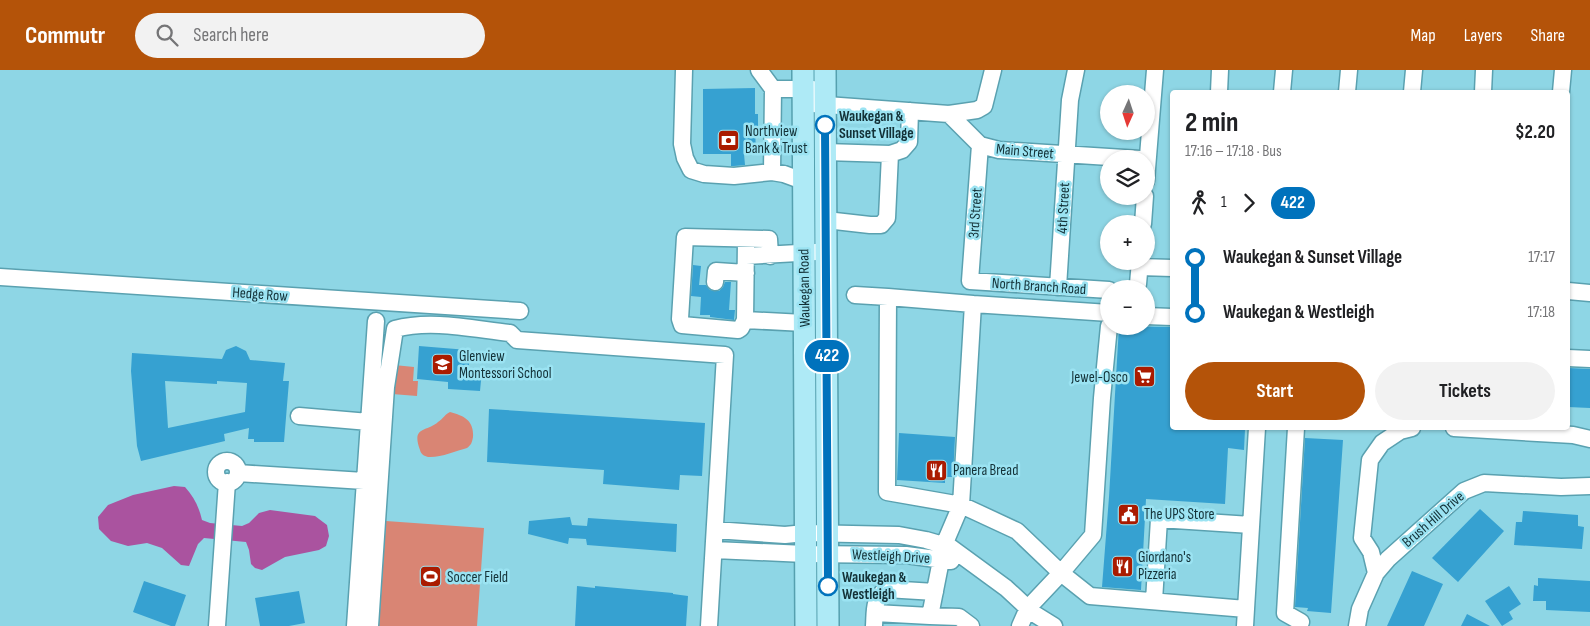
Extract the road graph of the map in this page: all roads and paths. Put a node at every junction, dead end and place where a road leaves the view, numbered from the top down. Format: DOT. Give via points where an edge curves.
graph roads {
  1 [pos="684,70"];
  2 [pos="759,70"];
  3 [pos="993,70"];
  4 [pos="1076,70"];
  5 [pos="1155,70"];
  6 [pos="1220,70"];
  7 [pos="1284,70"];
  8 [pos="1349,70"];
  9 [pos="1414,70"];
  10 [pos="1484,70"];
  11 [pos="1563,70"];
  12 [pos="803,87"];
  13 [pos="825,88"];
  14 [pos="773,89"];
  15 [pos="1219,90"];
  16 [pos="1282,90"];
  17 [pos="1347,90"];
  18 [pos="1412,90"];
  19 [pos="1483,90"];
  20 [pos="1561,90"];
  21 [pos="910,111"];
  22 [pos="949,114"];
  23 [pos="980,145"];
  24 [pos="1146,150"];
  25 [pos="825,152"];
  26 [pos="890,154"];
  27 [pos="1066,154"];
  28 [pos="1100,156"];
  29 [pos="772,172"];
  30 [pos="803,181"];
  31 [pos="826,220"];
  32 [pos="746,248"];
  33 [pos="804,258"];
  34 [pos="826,258"];
  35 [pos="1155,266"];
  36 [pos="1170,268"];
  37 [pos="746,273"];
  38 [pos="0,278"];
  39 [pos="970,281"];
  40 [pos="715,282"];
  41 [pos="1058,287"];
  42 [pos="1100,289"];
  43 [pos="1570,291"];
  44 [pos="1590,293"];
  45 [pos="855,295"];
  46 [pos="888,297"];
  47 [pos="974,304"];
  48 [pos="520,312"];
  49 [pos="1100,313"];
  50 [pos="1155,316"];
  51 [pos="1170,317"];
  52 [pos="745,320"];
  53 [pos="376,321"];
  54 [pos="804,324"];
  55 [pos="1109,335"];
  56 [pos="1570,358"];
  57 [pos="1590,359"];
  58 [pos="299,416"];
  59 [pos="369,422"];
  60 [pos="1257,430"];
  61 [pos="1296,430"];
  62 [pos="1404,430"];
  63 [pos="1488,430"];
  64 [pos="1590,439"];
  65 [pos="364,481"];
  66 [pos="1590,486"];
  67 [pos="961,505"];
  68 [pos="1251,525"];
  69 [pos="715,530"];
  70 [pos="805,544"];
  71 [pos="828,544"];
  72 [pos="714,550"];
  73 [pos="942,552"];
  74 [pos="1061,573"];
  75 [pos="1376,573"];
  76 [pos="935,592"];
  77 [pos="1154,601"];
  78 [pos="1028,608"];
  79 [pos="1246,609"];
  80 [pos="930,616"];
  81 [pos="874,620"];
  82 [pos="1301,622"];
  83 [pos="217,626"];
  84 [pos="355,626"];
  85 [pos="370,626"];
  86 [pos="709,626"];
  87 [pos="806,626"];
  88 [pos="828,626"];
  89 [pos="971,626"];
  90 [pos="1020,626"];
  91 [pos="1054,626"];
  92 [pos="1245,626"];
  93 [pos="1357,626"];
  1 -- 29 [label="street" via="682,144 691,170 734,176"];
  2 -- 14 [label="street"];
  3 -- 22 [label="street" via="984,106"];
  4 -- 27 [label="street, 4th Street"];
  5 -- 24 [label="street"];
  6 -- 15 [label="street"];
  7 -- 16 [label="street"];
  8 -- 17 [label="street"];
  9 -- 18 [label="street"];
  10 -- 19 [label="street"];
  11 -- 20 [label="street"];
  12 -- 13 [label="street"];
  12 -- 14 [label="street"];
  12 -- 30 [label="main road, Waukegan Road"];
  13 -- 21 [label="street"];
  13 -- 25 [label="main road, Waukegan Road"];
  14 -- 29 [label="street"];
  21 -- 22 [label="street"];
  21 -- 26 [label="street" via="909,142 902,150"];
  22 -- 23 [label="street, Main Street"];
  23 -- 27 [label="street, Main Street" via="998,150"];
  23 -- 39 [label="street, 3rd Street"];
  25 -- 26 [label="street"];
  25 -- 31 [label="main road, Waukegan Road"];
  26 -- 31 [label="street" via="888,218 881,225"];
  27 -- 28 [label="street, Main Street"];
  27 -- 41 [label="street, 4th Street"];
  29 -- 30 [label="street"];
  30 -- 33 [label="main road, Waukegan Road"];
  31 -- 34 [label="main road, Waukegan Road"];
  32 -- 33 [label="street" via="770,256"];
  32 -- 37 [label="street"];
  32 -- 52 [label="street" via="685,237 680,319 685,326 730,330 741,328"];
  33 -- 34 [label="main road"];
  33 -- 54 [label="main road, Waukegan Road"];
  34 -- 71 [label="main road, Waukegan Road"];
  35 -- 36 [label="street"];
  37 -- 40 [label="street" via="716,272"];
  37 -- 52 [label="street"];
  38 -- 48 [label="street, Hedge Row"];
  39 -- 41 [label="street, North Branch Road"];
  41 -- 42 [label="street, North Branch Road"];
  43 -- 44 [label="street"];
  45 -- 46 [label="street"];
  46 -- 47 [label="street"];
  46 -- 67 [label="street" via="887,492"];
  47 -- 49 [label="street"];
  47 -- 67 [label="street"];
  50 -- 51 [label="street"];
  52 -- 54 [label="street"];
  53 -- 59 [label="street"];
  54 -- 70 [label="main road, Waukegan Road"];
  55 -- 74 [label="street" via="1093,535"];
  56 -- 57 [label="street"];
  58 -- 59 [label="street"];
  59 -- 65 [label="street"];
  60 -- 68 [label="street"];
  61 -- 82 [label="street" via="1285,613"];
  62 -- 75 [label="street" via="1382,443 1370,460 1362,538 1371,552"];
  63 -- 64 [label="street"];
  65 -- 83 [label="street" via="232,478 224,518"];
  65 -- 84 [label="street"];
  66 -- 75 [label="street, Brush Hill Drive" via="1484,483 1464,491"];
  67 -- 73 [label="street"];
  67 -- 74 [label="street" via="1017,531"];
  68 -- 77 [label="street" via="1159,520"];
  68 -- 79 [label="street"];
  69 -- 70 [label="street" via="785,535"];
  69 -- 72 [label="street"];
  69 -- 85 [label="street" via="725,355 517,340 510,333 433,325 405,326 395,329 386,387"];
  70 -- 71 [label="street, Westleigh Drive"];
  70 -- 72 [label="street"];
  70 -- 87 [label="main road, Waukegan Road"];
  71 -- 73 [label="street, Westleigh Drive" via="906,555"];
  71 -- 88 [label="main road, Waukegan Road"];
  72 -- 86 [label="street"];
  73 -- 76 [label="street"];
  73 -- 78 [label="street, Westleigh Drive" via="975,566"];
  74 -- 77 [label="street" via="1090,596"];
  74 -- 78 [label="street"];
  75 -- 93 [label="street" via="1360,609"];
  76 -- 80 [label="street"];
  76 -- 81 [label="street" via="886,589 875,604"];
  77 -- 79 [label="street"];
  78 -- 90 [label="street"];
  78 -- 91 [label="street, Westleigh Drive"];
  79 -- 92 [label="street"];
  80 -- 81 [label="street"];
  80 -- 89 [label="street" via="959,617"];
}
